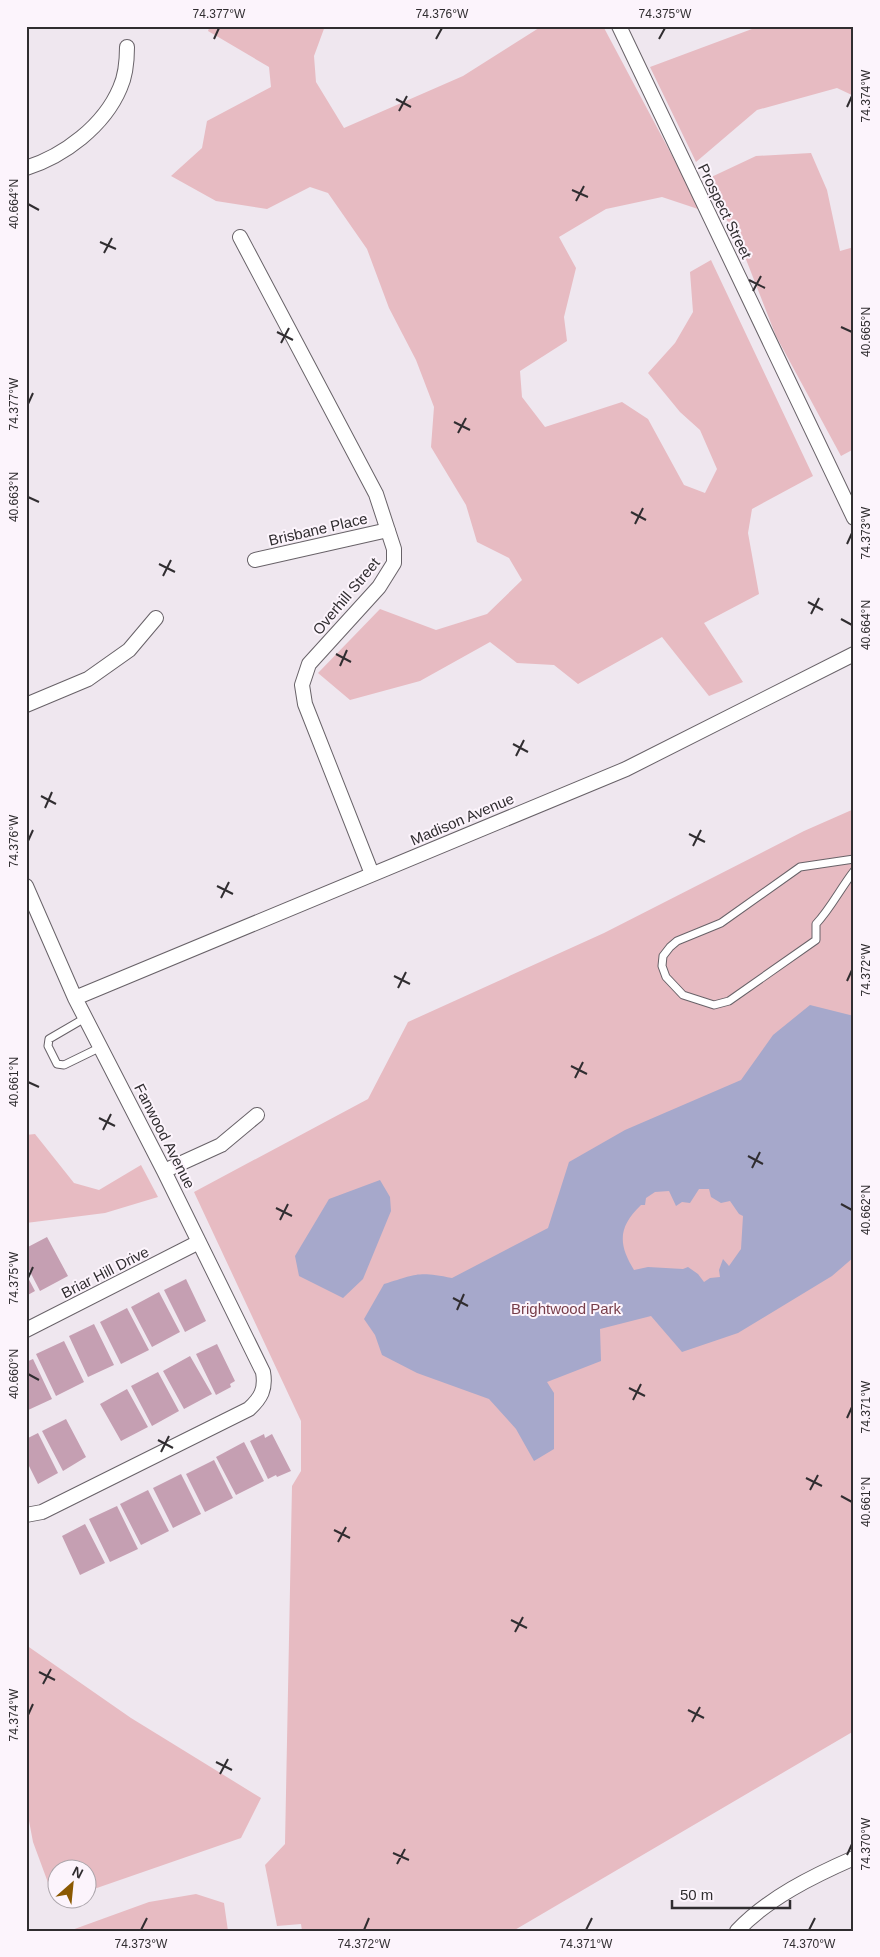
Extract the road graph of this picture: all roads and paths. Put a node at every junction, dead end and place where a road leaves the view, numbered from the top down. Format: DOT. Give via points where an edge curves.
graph roads {
  1 [pos="618,26"];
  2 [pos="127,47"];
  3 [pos="26,168"];
  4 [pos="240,237"];
  5 [pos="854,518"];
  6 [pos="388,530"];
  7 [pos="255,560"];
  8 [pos="156,618"];
  9 [pos="854,654"];
  10 [pos="26,705"];
  11 [pos="854,859"];
  12 [pos="854,871"];
  13 [pos="372,874"];
  14 [pos="26,886"];
  15 [pos="32,917"];
  16 [pos="75,998"];
  17 [pos="85,1018"];
  18 [pos="101,1047"];
  19 [pos="257,1115"];
  20 [pos="164,1171"];
  21 [pos="199,1242"];
  22 [pos="26,1330"];
  23 [pos="26,1516"];
  24 [pos="854,1858"];
  25 [pos="738,1931"];
  1 -- 5 [label="street, Prospect Street"];
  2 -- 3 [label="street" via="120,88 102,117 63,151"];
  4 -- 6 [label="street, Overhill Street" via="376,494"];
  6 -- 7 [label="street, Brisbane Place"];
  6 -- 13 [label="street, Overhill Street" via="394,549 394,563 379,587 309,664 302,685 305,704"];
  8 -- 10 [label="street" via="129,650 88,679"];
  9 -- 13 [label="street, Madison Avenue" via="626,769"];
  11 -- 12 [label="lane" via="800,867 721,923 677,941 664,956 662,966 666,977 683,995 714,1005 729,1000 816,940 816,924"];
  13 -- 16 [label="street, Madison Avenue"];
  14 -- 15 [label="street, Fanwood Avenue"];
  15 -- 16 [label="street, Fanwood Avenue"];
  16 -- 17 [label="street, Fanwood Avenue"];
  17 -- 18 [label="street, Fanwood Avenue"];
  17 -- 18 [label="lane" via="49,1039 48,1046 57,1064 64,1065"];
  18 -- 20 [label="street, Fanwood Avenue"];
  19 -- 20 [label="street" via="221,1145"];
  20 -- 21 [label="street, Fanwood Avenue"];
  21 -- 22 [label="street, Briar Hill Drive"];
  21 -- 23 [label="street, Fanwood Avenue" via="263,1372 265,1384 262,1393 249,1409 42,1512"];
  24 -- 25 [label="street" via="825,1871 760,1910"];
}
